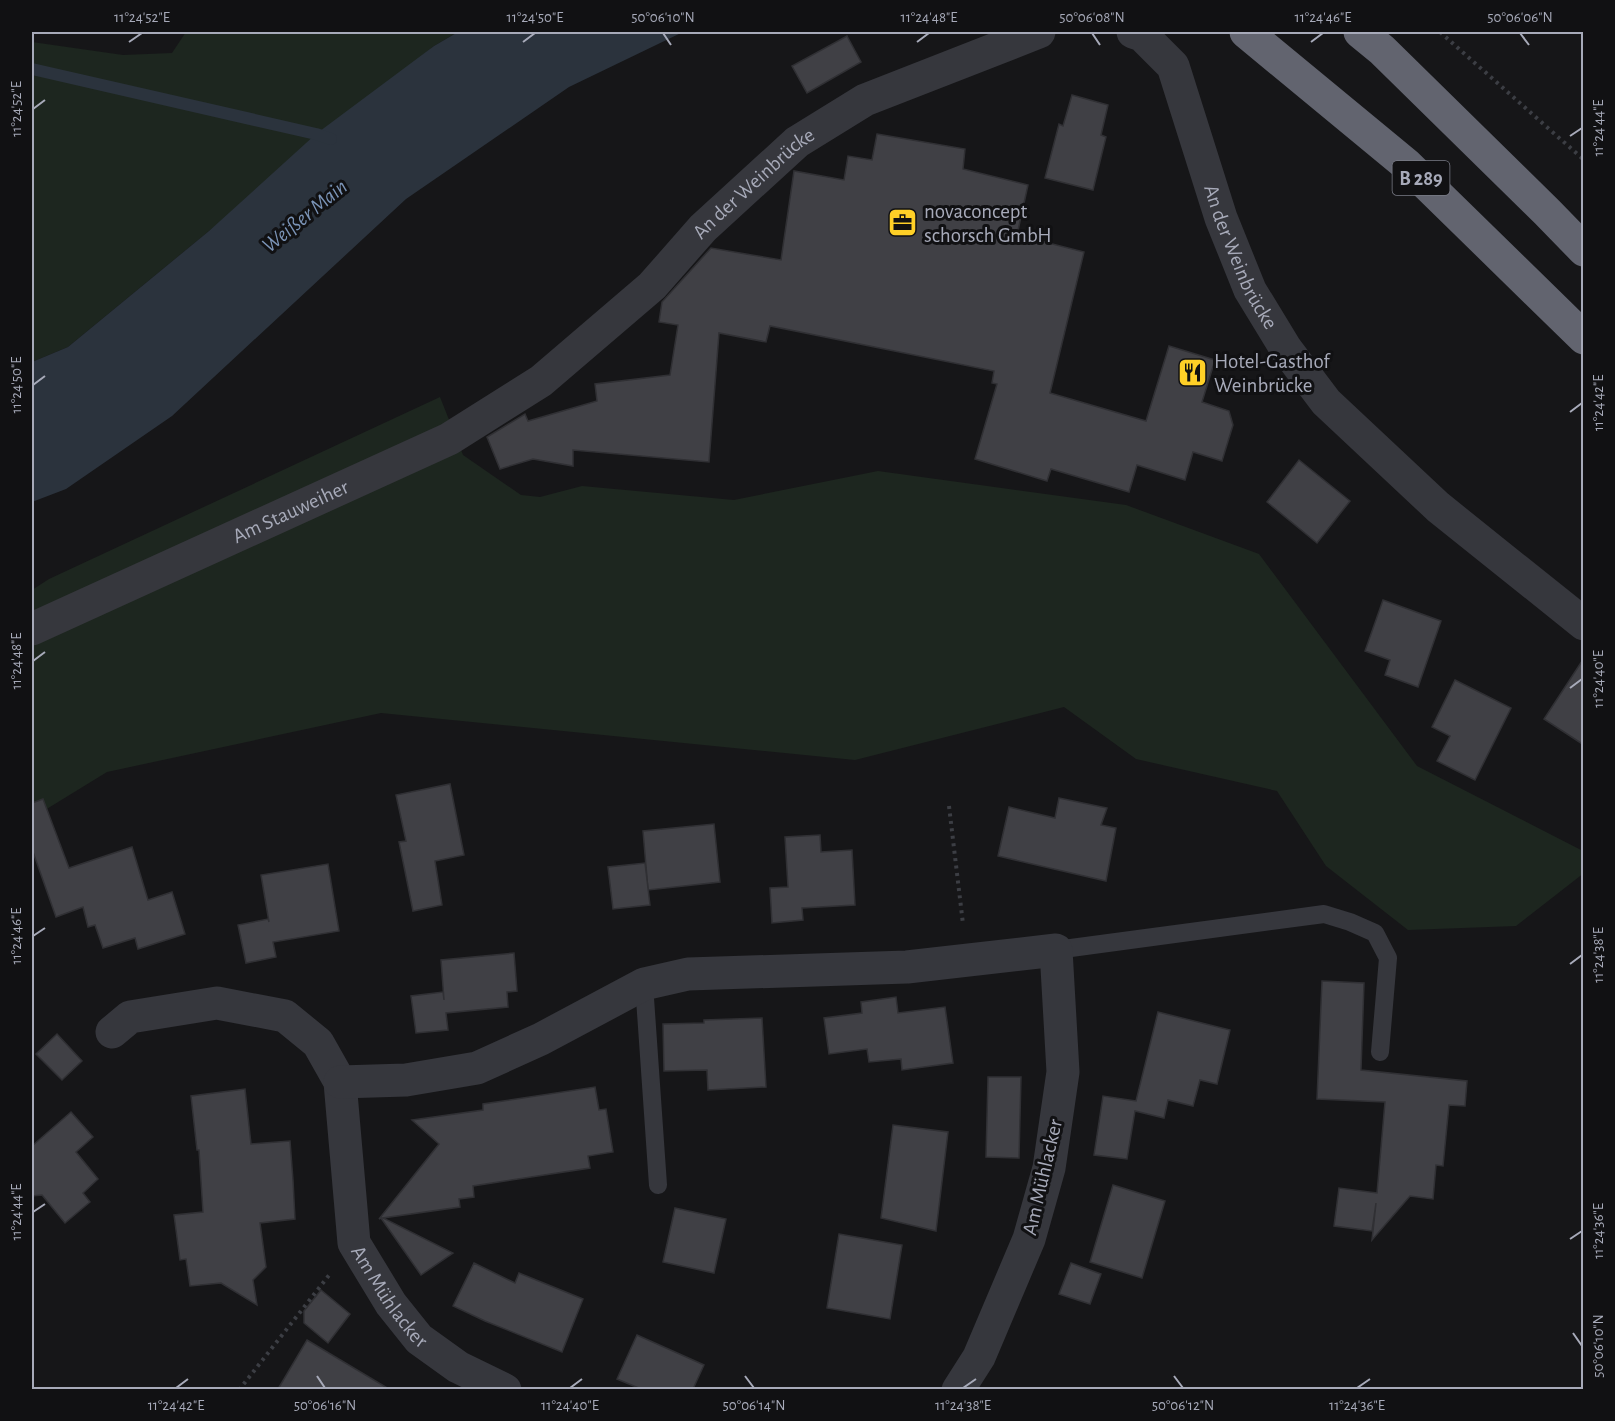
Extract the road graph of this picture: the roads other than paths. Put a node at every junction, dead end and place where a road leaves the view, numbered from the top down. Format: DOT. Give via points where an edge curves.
graph roads {
  1 [pos="1040,32"];
  2 [pos="1133,32"];
  3 [pos="1246,32"];
  4 [pos="1360,32"];
  5 [pos="1584,250"];
  6 [pos="1584,338"];
  7 [pos="541,381"];
  8 [pos="1584,624"];
  9 [pos="32,629"];
  10 [pos="1056,950"];
  11 [pos="644,984"];
  12 [pos="112,1032"];
  13 [pos="1380,1052"];
  14 [pos="340,1082"];
  15 [pos="658,1185"];
  16 [pos="505,1389"];
  17 [pos="958,1389"];
  1 -- 7 [label="street, An der Weinbrücke" via="865,100 797,142 703,228 652,286"];
  2 -- 8 [label="street, An der Weinbrücke" via="1142,35 1173,66 1221,218 1250,290 1286,349 1326,402 1438,507"];
  3 -- 6 [label="highway, B 289" via="1407,165"];
  4 -- 5 [label="highway"];
  7 -- 9 [label="street, Am Stauweiher" via="449,439"];
  10 -- 11 [label="street" via="907,967 688,974"];
  10 -- 13 [label="lane" via="1324,914 1350,922 1375,933 1388,958"];
  10 -- 17 [label="street, Am Mühlacker" via="1063,1072 1048,1168 1029,1239 979,1357"];
  11 -- 14 [label="street" via="477,1068 406,1080"];
  11 -- 15 [label="lane"];
  12 -- 14 [label="street, Am Mühlacker" via="130,1017 217,1003 285,1016 318,1043"];
  14 -- 16 [label="street, Am Mühlacker" via="354,1243 391,1304 419,1339 458,1367"];
}
